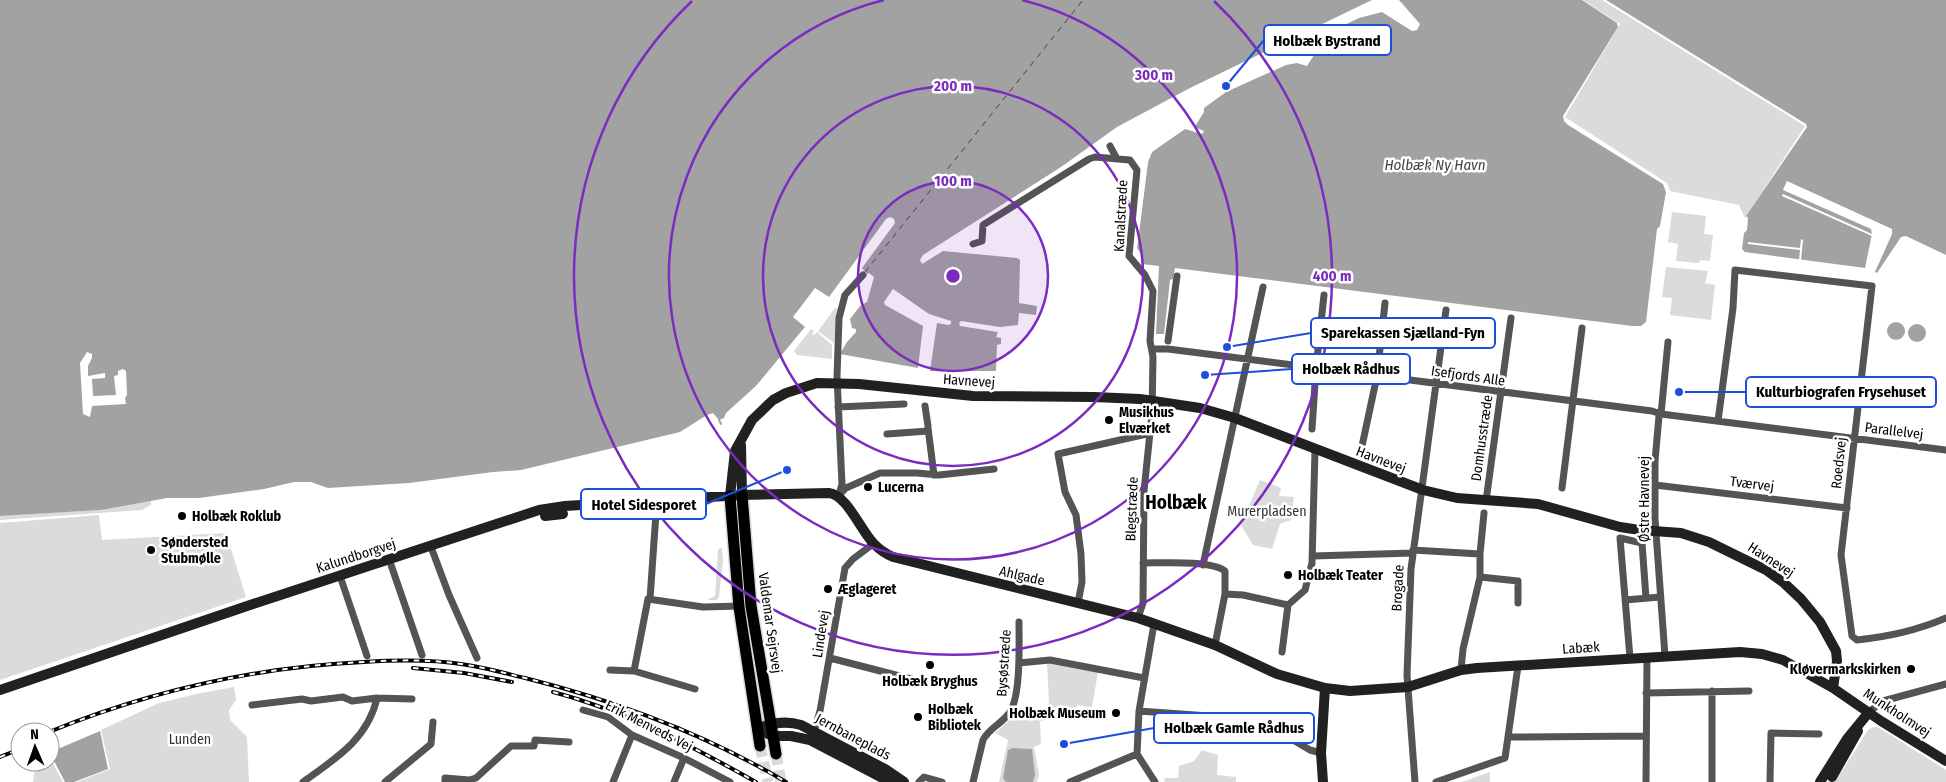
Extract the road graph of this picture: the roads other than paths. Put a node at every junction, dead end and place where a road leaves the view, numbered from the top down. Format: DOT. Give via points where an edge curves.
graph roads {
  1 [pos="1110,146"];
  2 [pos="1117,159"];
  3 [pos="973,244"];
  4 [pos="863,275"];
  5 [pos="1177,276"];
  6 [pos="1263,287"];
  7 [pos="1324,295"];
  8 [pos="1385,303"];
  9 [pos="1446,310"];
  10 [pos="1511,318"];
  11 [pos="1582,328"];
  12 [pos="1168,341"];
  13 [pos="1668,342"];
  14 [pos="1152,349"];
  15 [pos="1248,360"];
  16 [pos="1316,368"];
  17 [pos="1377,376"];
  18 [pos="837,382"];
  19 [pos="1436,384"];
  20 [pos="1501,393"];
  21 [pos="1153,400"];
  22 [pos="1573,401"];
  23 [pos="904,404"];
  24 [pos="925,406"];
  25 [pos="838,407"];
  26 [pos="1661,414"];
  27 [pos="1235,418"];
  28 [pos="1718,421"];
  29 [pos="928,428"];
  30 [pos="1312,429"];
  31 [pos="1151,433"];
  32 [pos="887,434"];
  33 [pos="743,437"];
  34 [pos="1855,438"];
  35 [pos="1362,446"];
  36 [pos="1315,450"];
  37 [pos="1946,450"];
  38 [pos="994,469"];
  39 [pos="934,475"];
  40 [pos="1654,485"];
  41 [pos="1562,488"];
  42 [pos="1423,490"];
  43 [pos="742,495"];
  44 [pos="730,496"];
  45 [pos="839,496"];
  46 [pos="1486,501"];
  47 [pos="1847,508"];
  48 [pos="1484,512"];
  49 [pos="656,513"];
  50 [pos="563,514"];
  51 [pos="524,515"];
  52 [pos="1656,532"];
  53 [pos="873,544"];
  54 [pos="432,546"];
  55 [pos="1413,551"];
  56 [pos="1480,554"];
  57 [pos="1313,556"];
  58 [pos="389,559"];
  59 [pos="1144,564"];
  60 [pos="1202,565"];
  61 [pos="340,576"];
  62 [pos="1480,577"];
  63 [pos="1225,594"];
  64 [pos="1660,597"];
  65 [pos="1646,598"];
  66 [pos="649,599"];
  67 [pos="1625,600"];
  68 [pos="1078,603"];
  69 [pos="1518,603"];
  70 [pos="1288,605"];
  71 [pos="745,606"];
  72 [pos="1138,618"];
  73 [pos="1946,618"];
  74 [pos="1019,622"];
  75 [pos="1154,624"];
  76 [pos="1215,645"];
  77 [pos="1282,652"];
  78 [pos="422,655"];
  79 [pos="367,656"];
  80 [pos="1665,656"];
  81 [pos="1647,657"];
  82 [pos="477,658"];
  83 [pos="830,658"];
  84 [pos="1630,658"];
  85 [pos="1019,663"];
  86 [pos="1518,666"];
  87 [pos="610,670"];
  88 [pos="1461,670"];
  89 [pos="634,671"];
  90 [pos="1144,678"];
  91 [pos="919,681"];
  92 [pos="1946,684"];
  93 [pos="1408,687"];
  94 [pos="1325,688"];
  95 [pos="1834,688"];
  96 [pos="695,689"];
  97 [pos="0,690"];
  98 [pos="1712,691"];
  99 [pos="1749,691"];
  100 [pos="1646,693"];
  101 [pos="377,698"];
  102 [pos="412,699"];
  103 [pos="252,705"];
  104 [pos="583,710"];
  105 [pos="1139,710"];
  106 [pos="1869,712"];
  107 [pos="433,722"];
  108 [pos="771,723"];
  109 [pos="757,729"];
  110 [pos="1819,734"];
  111 [pos="632,735"];
  112 [pos="773,736"];
  113 [pos="812,736"];
  114 [pos="1646,736"];
  115 [pos="1509,737"];
  116 [pos="569,742"];
  117 [pos="760,746"];
  118 [pos="1321,753"];
  119 [pos="776,754"];
  120 [pos="1137,754"];
  121 [pos="684,758"];
  122 [pos="1946,761"];
  123 [pos="922,780"];
  124 [pos="902,781"];
  125 [pos="303,782"];
  126 [pos="385,782"];
  127 [pos="445,782"];
  128 [pos="613,782"];
  129 [pos="674,782"];
  130 [pos="730,782"];
  131 [pos="890,782"];
  132 [pos="942,782"];
  133 [pos="973,782"];
  134 [pos="1070,782"];
  135 [pos="1155,782"];
  136 [pos="1323,782"];
  137 [pos="1415,782"];
  138 [pos="1436,782"];
  139 [pos="1646,782"];
  140 [pos="1712,782"];
  141 [pos="1770,782"];
  142 [pos="1820,782"];
  143 [pos="1828,782"];
  1 -- 2 [label="street"];
  2 -- 3 [label="street, Kanalstræde" via="1089,159 983,225 982,241"];
  2 -- 14 [label="street, Kanalstræde" via="1130,160 1137,170 1129,256 1149,274 1153,291"];
  4 -- 18 [label="street" via="845,295 839,318"];
  5 -- 12 [label="street"];
  6 -- 15 [label="street"];
  7 -- 16 [label="street"];
  8 -- 17 [label="street"];
  9 -- 19 [label="street, Brogade"];
  10 -- 20 [label="street, Domhusstræde"];
  11 -- 22 [label="street"];
  13 -- 26 [label="street, Østre Havnevej"];
  14 -- 15 [label="street, Isefjords Alle"];
  14 -- 21 [label="street, Kanalstræde"];
  15 -- 16 [label="street, Isefjords Alle"];
  15 -- 27 [label="street"];
  16 -- 17 [label="street, Isefjords Alle"];
  16 -- 30 [label="street"];
  17 -- 19 [label="street, Isefjords Alle"];
  17 -- 35 [label="street"];
  18 -- 21 [label="street, Havnevej" via="973,396"];
  18 -- 25 [label="street"];
  18 -- 33 [label="street, Havnevej" via="817,383 786,393 760,411"];
  19 -- 20 [label="street, Isefjords Alle"];
  19 -- 42 [label="street, Brogade"];
  20 -- 22 [label="street, Isefjords Alle"];
  20 -- 46 [label="street, Domhusstræde"];
  21 -- 27 [label="street, Havnevej"];
  21 -- 31 [label="street, Blegstræde"];
  22 -- 26 [label="street, Isefjords Alle"];
  22 -- 41 [label="street"];
  23 -- 25 [label="street"];
  24 -- 29 [label="street"];
  25 -- 45 [label="street" via="842,484"];
  26 -- 28 [label="street, Parallelvej"];
  26 -- 40 [label="street, Østre Havnevej"];
  27 -- 36 [label="street, Havnevej"];
  27 -- 60 [label="street"];
  28 -- 34 [label="street, Parallelvej"];
  28 -- 34 [label="street, Roedsvej" via="1735,270 1872,286"];
  29 -- 32 [label="street"];
  29 -- 39 [label="street"];
  31 -- 59 [label="street, Blegstræde" via="1144,491"];
  31 -- 68 [label="street" via="1058,454 1065,492 1076,515 1082,582"];
  33 -- 43 [label="street, Havnevej" via="740,458"];
  33 -- 44 [label="street, Havnevej" via="733,458"];
  34 -- 37 [label="street, Parallelvej"];
  34 -- 47 [label="street, Roedsvej"];
  36 -- 42 [label="street, Havnevej"];
  36 -- 57 [label="street"];
  38 -- 39 [label="street"];
  39 -- 45 [label="street" via="880,473 846,488"];
  40 -- 47 [label="street, Tværvej"];
  40 -- 52 [label="street, Østre Havnevej"];
  42 -- 46 [label="street, Havnevej"];
  42 -- 55 [label="street, Brogade"];
  43 -- 44 [label="street"];
  43 -- 45 [label="street" via="829,493"];
  43 -- 71 [label="main road, Valdemar Sejrsvej"];
  44 -- 51 [label="street, Kalundborgvej" via="566,506"];
  44 -- 71 [label="main road, Valdemar Sejrsvej"];
  45 -- 53 [label="street, Ahlgade"];
  46 -- 52 [label="street, Havnevej" via="1538,504 1620,527"];
  47 -- 73 [label="street, Roedsvej" via="1841,563 1852,636 1857,640 1917,629"];
  48 -- 56 [label="street"];
  49 -- 66 [label="street"];
  50 -- 51 [label="street" via="536,518"];
  51 -- 54 [label="street, Kalundborgvej"];
  52 -- 64 [label="street, Østre Havnevej"];
  52 -- 95 [label="street, Havnevej" via="1681,533 1709,542 1742,557 1784,583 1820,622 1833,644 1837,661"];
  53 -- 68 [label="street, Ahlgade" via="893,558"];
  53 -- 83 [label="street, Lindevej" via="845,568"];
  54 -- 58 [label="street, Kalundborgvej"];
  54 -- 82 [label="street"];
  55 -- 56 [label="street"];
  55 -- 57 [label="street"];
  55 -- 93 [label="street, Brogade"];
  56 -- 62 [label="street"];
  57 -- 70 [label="street" via="1305,590"];
  58 -- 61 [label="street, Kalundborgvej"];
  58 -- 78 [label="street"];
  59 -- 60 [label="street"];
  59 -- 72 [label="street, Blegstræde" via="1143,603"];
  60 -- 63 [label="street" via="1220,567 1225,571"];
  61 -- 79 [label="street"];
  61 -- 97 [label="street, Kalundborgvej"];
  62 -- 69 [label="street" via="1518,581"];
  62 -- 88 [label="street"];
  63 -- 70 [label="street" via="1243,594"];
  63 -- 76 [label="street"];
  64 -- 65 [label="street"];
  64 -- 80 [label="street, Østre Havnevej"];
  65 -- 67 [label="street"];
  65 -- 67 [label="street" via="1642,543 1620,538"];
  66 -- 71 [label="street" via="703,608"];
  66 -- 89 [label="street"];
  67 -- 84 [label="street"];
  68 -- 72 [label="street, Ahlgade"];
  70 -- 77 [label="street"];
  71 -- 108 [label="main road, Valdemar Sejrsvej"];
  71 -- 109 [label="main road, Valdemar Sejrsvej"];
  72 -- 75 [label="street, Ahlgade"];
  74 -- 85 [label="street, Bysøstræde"];
  75 -- 76 [label="street, Ahlgade"];
  75 -- 90 [label="street"];
  76 -- 94 [label="street, Ahlgade" via="1277,674"];
  80 -- 81 [label="street, Labæk"];
  80 -- 95 [label="street, Labæk" via="1762,654 1783,660"];
  81 -- 84 [label="street, Labæk"];
  81 -- 100 [label="street"];
  83 -- 91 [label="street"];
  83 -- 113 [label="street, Lindevej"];
  84 -- 86 [label="street, Labæk"];
  85 -- 90 [label="street" via="1050,660"];
  85 -- 133 [label="street, Bysøstræde" via="1012,708 986,734"];
  86 -- 88 [label="street, Labæk"];
  86 -- 115 [label="street"];
  87 -- 89 [label="street"];
  88 -- 93 [label="street, Labæk"];
  89 -- 96 [label="street"];
  90 -- 105 [label="street"];
  92 -- 106 [label="street" via="1883,701"];
  93 -- 94 [label="street, Labæk" via="1350,691"];
  93 -- 137 [label="street, Brogade"];
  94 -- 118 [label="street"];
  95 -- 106 [label="street, Munkholmvej"];
  98 -- 99 [label="street"];
  98 -- 100 [label="street"];
  98 -- 140 [label="street"];
  100 -- 114 [label="street"];
  101 -- 102 [label="street"];
  101 -- 103 [label="street" via="352,701 343,697 302,699"];
  101 -- 125 [label="street" via="370,720 358,738"];
  104 -- 111 [label="street, Erik Menveds Vej" via="608,717"];
  105 -- 118 [label="street" via="1268,725"];
  105 -- 120 [label="street"];
  106 -- 122 [label="street, Munkholmvej"];
  106 -- 142 [label="street" via="1847,739"];
  106 -- 143 [label="street"];
  107 -- 126 [label="street" via="431,744"];
  108 -- 109 [label="street, Jernbaneplads"];
  108 -- 112 [label="main road, Valdemar Sejrsvej"];
  108 -- 113 [label="street, Jernbaneplads" via="793,723"];
  109 -- 112 [label="street, Jernbaneplads"];
  109 -- 117 [label="main road, Valdemar Sejrsvej"];
  110 -- 141 [label="street" via="1771,733"];
  111 -- 121 [label="street, Erik Menveds Vej"];
  111 -- 128 [label="street"];
  112 -- 113 [label="street, Jernbaneplads"];
  112 -- 119 [label="main road, Valdemar Sejrsvej"];
  113 -- 124 [label="street, Jernbaneplads" via="885,769"];
  113 -- 131 [label="street, Jernbaneplads"];
  114 -- 115 [label="street"];
  114 -- 139 [label="street"];
  115 -- 138 [label="street" via="1505,758"];
  116 -- 127 [label="street" via="534,740 534,746 511,746 476,778 445,778"];
  118 -- 136 [label="street"];
  120 -- 134 [label="street"];
  120 -- 135 [label="street"];
  121 -- 129 [label="street"];
  121 -- 130 [label="street, Erik Menveds Vej"];
  123 -- 132 [label="street"];
}
